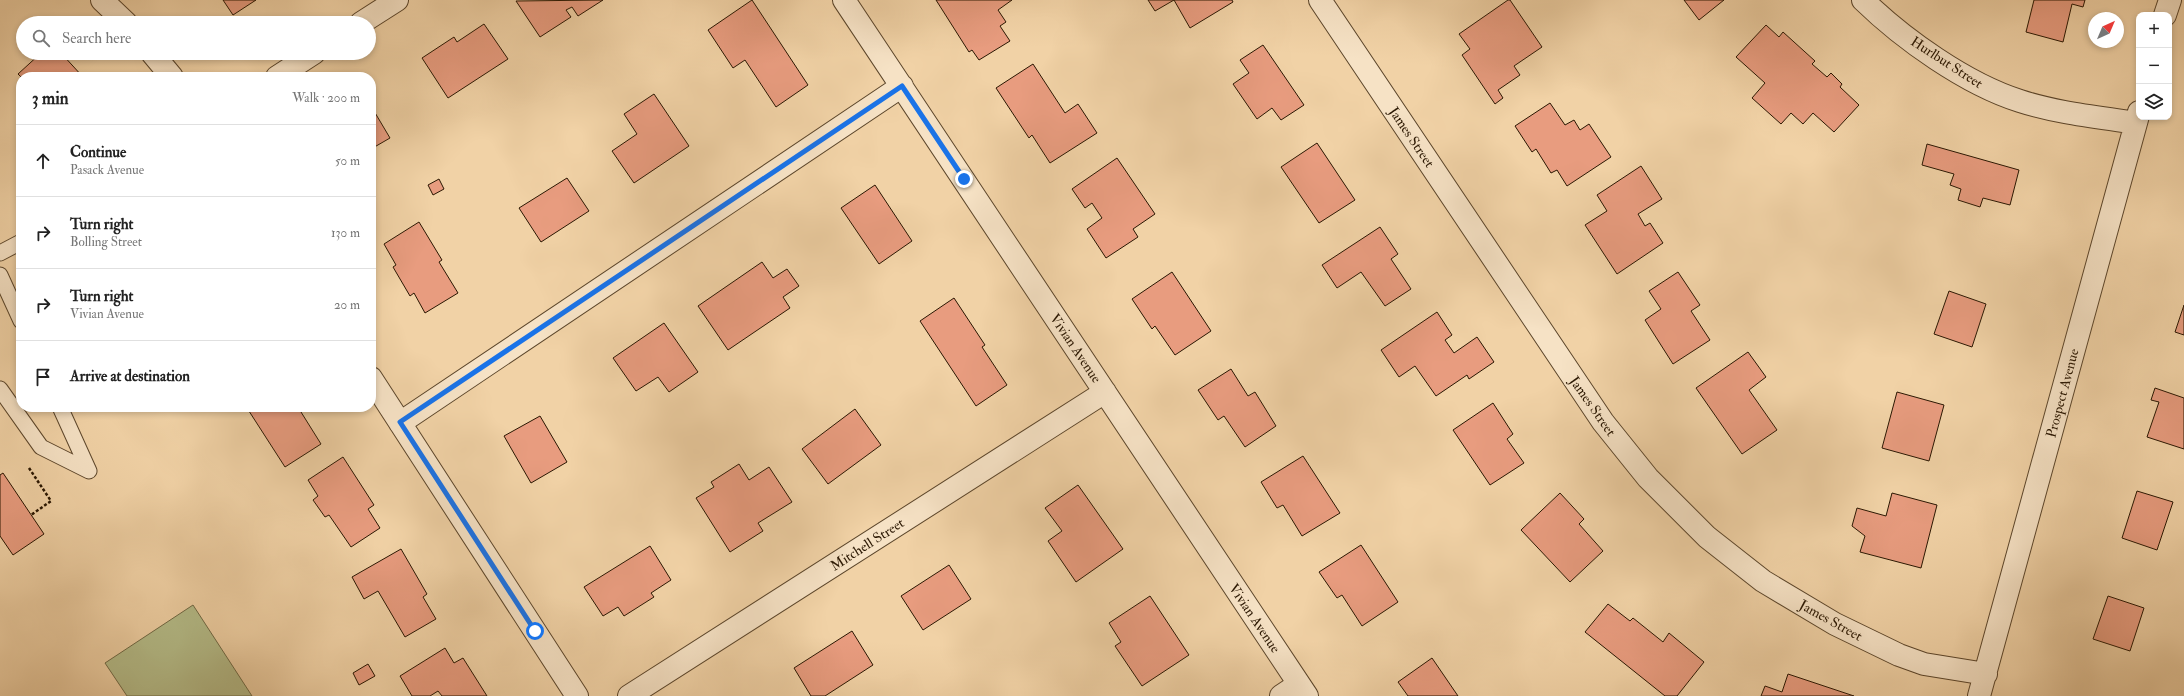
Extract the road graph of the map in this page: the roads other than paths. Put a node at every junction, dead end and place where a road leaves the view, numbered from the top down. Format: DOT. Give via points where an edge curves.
graph roads {
  1 [pos="102,0"];
  2 [pos="397,0"];
  3 [pos="844,0"];
  4 [pos="1320,0"];
  5 [pos="1863,0"];
  6 [pos="2170,0"];
  7 [pos="2167,12"];
  8 [pos="119,16"];
  9 [pos="372,16"];
  10 [pos="158,60"];
  11 [pos="303,60"];
  12 [pos="168,72"];
  13 [pos="285,72"];
  14 [pos="902,86"];
  15 [pos="2136,117"];
  16 [pos="2137,120"];
  17 [pos="16,245"];
  18 [pos="0,253"];
  19 [pos="0,275"];
  20 [pos="16,310"];
  21 [pos="376,386"];
  22 [pos="0,389"];
  23 [pos="1105,392"];
  24 [pos="62,412"];
  25 [pos="400,422"];
  26 [pos="1986,674"];
  27 [pos="1303,690"];
  28 [pos="577,696"];
  29 [pos="629,696"];
  30 [pos="1281,696"];
  31 [pos="1979,696"];
  1 -- 8 [label="street"];
  2 -- 9 [label="street"];
  3 -- 14 [label="street, Vivian Avenue"];
  4 -- 26 [label="street, James Street" via="1603,422 1648,478 1707,537 1757,576 1834,624 1924,664"];
  5 -- 15 [label="street, Hurlbut Street" via="1931,55 1977,84 2020,101 2064,112"];
  6 -- 7 [label="street"];
  10 -- 12 [label="street"];
  11 -- 13 [label="street"];
  14 -- 23 [label="street, Vivian Avenue"];
  14 -- 25 [label="street"];
  16 -- 26 [label="street, Prospect Avenue"];
  17 -- 18 [label="lane"];
  19 -- 20 [label="lane"];
  21 -- 25 [label="street"];
  22 -- 24 [label="lane" via="40,447 89,471"];
  23 -- 27 [label="street, Vivian Avenue"];
  23 -- 29 [label="street, Mitchell Street"];
  25 -- 28 [label="street"];
  26 -- 31 [label="street, Prospect Avenue"];
  27 -- 30 [label="street"];
}
